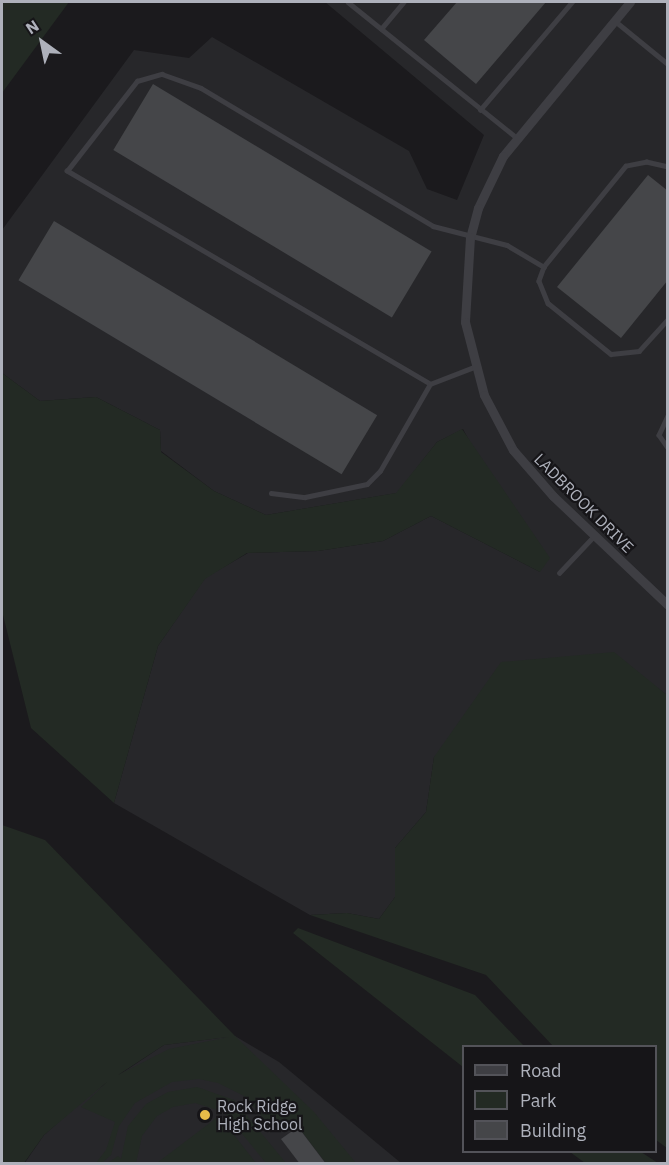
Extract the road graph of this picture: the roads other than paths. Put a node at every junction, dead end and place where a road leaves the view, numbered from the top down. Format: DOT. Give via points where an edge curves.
graph roads {
  1 [pos="348,2"];
  2 [pos="404,2"];
  3 [pos="572,2"];
  4 [pos="630,2"];
  5 [pos="614,20"];
  6 [pos="381,29"];
  7 [pos="668,64"];
  8 [pos="480,110"];
  9 [pos="516,137"];
  10 [pos="668,167"];
  11 [pos="470,237"];
  12 [pos="544,267"];
  13 [pos="668,319"];
  14 [pos="474,367"];
  15 [pos="430,384"];
  16 [pos="668,416"];
  17 [pos="668,448"];
  18 [pos="271,493"];
  19 [pos="594,536"];
  20 [pos="559,573"];
  21 [pos="668,605"];
  1 -- 6 [label="lane"];
  2 -- 6 [label="lane"];
  3 -- 8 [label="lane"];
  4 -- 5 [label="street, LADBROOK DRIVE"];
  5 -- 7 [label="lane"];
  5 -- 9 [label="street, LADBROOK DRIVE"];
  6 -- 8 [label="lane"];
  8 -- 9 [label="lane"];
  9 -- 11 [label="street, LADBROOK DRIVE" via="490,182"];
  10 -- 12 [label="lane" via="647,162 626,166"];
  11 -- 12 [label="lane" via="507,245"];
  11 -- 14 [label="street, LADBROOK DRIVE" via="464,300"];
  11 -- 15 [label="lane" via="433,226 201,88 162,74 138,81 67,171"];
  12 -- 13 [label="lane" via="539,281 548,303 611,354 639,351"];
  14 -- 15 [label="lane"];
  14 -- 19 [label="street, LADBROOK DRIVE" via="491,411 513,450"];
  15 -- 18 [label="lane" via="380,471 367,484 306,497"];
  16 -- 17 [label="lane" via="659,435"];
  19 -- 20 [label="lane"];
  19 -- 21 [label="street, LADBROOK DRIVE"];
}
